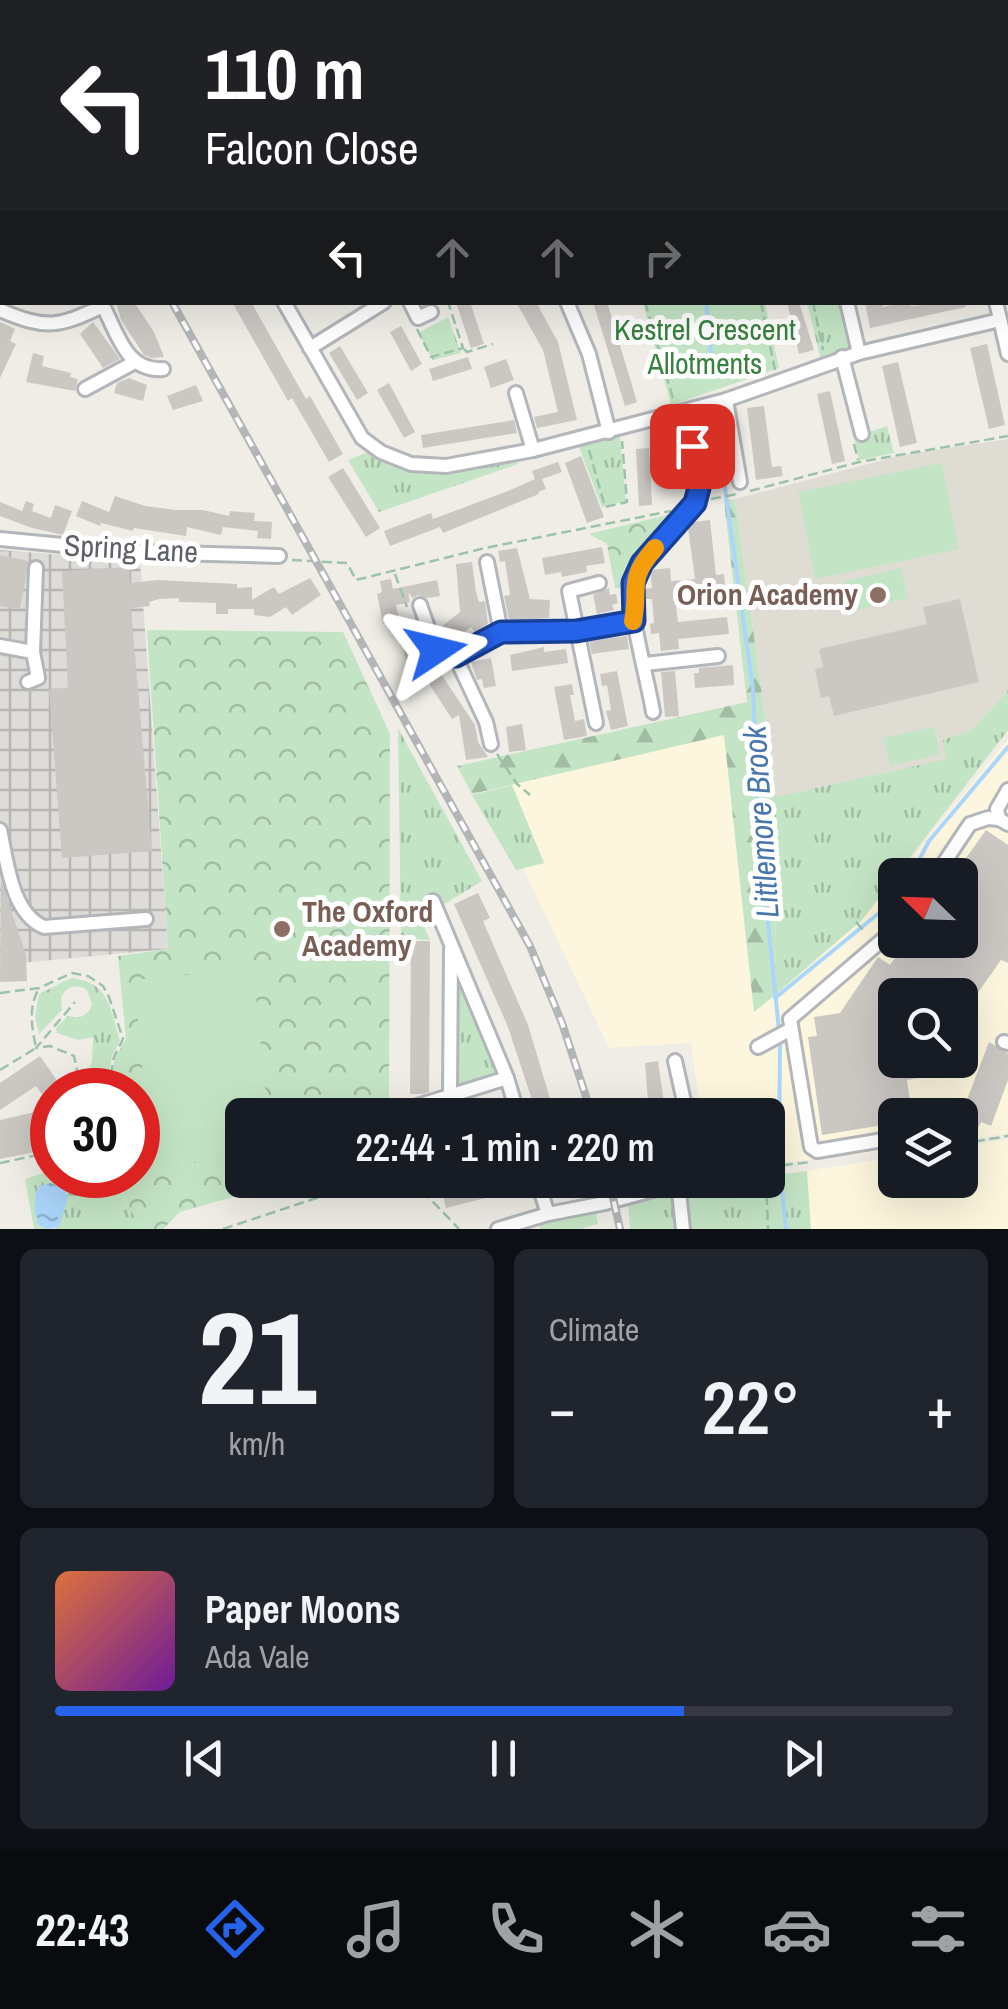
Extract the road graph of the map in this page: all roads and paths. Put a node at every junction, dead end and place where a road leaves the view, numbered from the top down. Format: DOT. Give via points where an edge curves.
graph roads {
  1 [pos="100,305"];
  2 [pos="103,305"];
  3 [pos="286,305"];
  4 [pos="379,305"];
  5 [pos="413,305"];
  6 [pos="449,305"];
  7 [pos="568,305"];
  8 [pos="645,305"];
  9 [pos="763,305"];
  10 [pos="814,305"];
  11 [pos="848,305"];
  12 [pos="997,305"];
  13 [pos="0,310"];
  14 [pos="425,315"];
  15 [pos="1000,320"];
  16 [pos="493,344"];
  17 [pos="310,348"];
  18 [pos="462,348"];
  19 [pos="859,353"];
  20 [pos="1008,354"];
  21 [pos="842,358"];
  22 [pos="825,362"];
  23 [pos="133,363"];
  24 [pos="163,368"];
  25 [pos="777,381"];
  26 [pos="86,389"];
  27 [pos="516,392"];
  28 [pos="726,400"];
  29 [pos="680,414"];
  30 [pos="615,430"];
  31 [pos="862,434"];
  32 [pos="1008,436"];
  33 [pos="586,440"];
  34 [pos="533,450"];
  35 [pos="740,482"];
  36 [pos="714,498"];
  37 [pos="692,506"];
  38 [pos="0,539"];
  39 [pos="279,556"];
  40 [pos="302,562"];
  41 [pos="487,562"];
  42 [pos="36,568"];
  43 [pos="395,572"];
  44 [pos="598,584"];
  45 [pos="420,605"];
  46 [pos="634,621"];
  47 [pos="576,631"];
  48 [pos="501,632"];
  49 [pos="0,646"];
  50 [pos="34,652"];
  51 [pos="456,656"];
  52 [pos="718,656"];
  53 [pos="645,664"];
  54 [pos="28,682"];
  55 [pos="653,712"];
  56 [pos="596,723"];
  57 [pos="491,744"];
  58 [pos="1008,790"];
  59 [pos="530,795"];
  60 [pos="1004,822"];
  61 [pos="0,830"];
  62 [pos="947,858"];
  63 [pos="434,902"];
  64 [pos="146,919"];
  65 [pos="856,922"];
  66 [pos="864,930"];
  67 [pos="451,940"];
  68 [pos="878,944"];
  69 [pos="39,988"];
  70 [pos="0,993"];
  71 [pos="75,1002"];
  72 [pos="786,1031"];
  73 [pos="758,1047"];
  74 [pos="36,1048"];
  75 [pos="675,1060"];
  76 [pos="77,1068"];
  77 [pos="112,1068"];
  78 [pos="0,1070"];
  79 [pos="508,1078"];
  80 [pos="450,1096"];
  81 [pos="443,1098"];
  82 [pos="513,1098"];
  83 [pos="683,1098"];
  84 [pos="1008,1136"];
  85 [pos="878,1141"];
  86 [pos="978,1141"];
  87 [pos="30,1156"];
  88 [pos="0,1162"];
  89 [pos="785,1165"];
  90 [pos="788,1165"];
  91 [pos="317,1198"];
  92 [pos="429,1198"];
  93 [pos="543,1198"];
  94 [pos="624,1198"];
  95 [pos="684,1198"];
  96 [pos="767,1198"];
  97 [pos="548,1214"];
  98 [pos="223,1229"];
  99 [pos="459,1229"];
  100 [pos="498,1229"];
  101 [pos="683,1229"];
  102 [pos="768,1229"];
  1 -- 13 [label="street" via="52,325"];
  2 -- 23 [label="street"];
  3 -- 17 [label="street"];
  4 -- 17 [label="street"];
  5 -- 14 [label="street"];
  6 -- 18 [label="path"];
  7 -- 30 [label="street"];
  8 -- 29 [label="path"];
  9 -- 25 [label="path"];
  10 -- 22 [label="path"];
  11 -- 19 [label="street"];
  12 -- 15 [label="street"];
  14 -- 18 [label="path" via="416,332 431,357"];
  15 -- 19 [label="street"];
  15 -- 20 [label="street"];
  16 -- 18 [label="path"];
  17 -- 34 [label="street" via="345,414 381,452 412,464 446,466"];
  19 -- 21 [label="street"];
  21 -- 22 [label="street"];
  21 -- 31 [label="street"];
  22 -- 25 [label="street"];
  23 -- 24 [label="street"];
  23 -- 26 [label="street"];
  25 -- 28 [label="street"];
  27 -- 34 [label="street"];
  28 -- 29 [label="street"];
  28 -- 35 [label="street"];
  29 -- 30 [label="street"];
  29 -- 37 [label="street" via="701,480"];
  30 -- 33 [label="street"];
  30 -- 33 [label="path" via="627,502 606,507"];
  32 -- 36 [label="path" via="858,462"];
  33 -- 34 [label="street"];
  37 -- 43 [label="path"];
  37 -- 46 [label="street" via="642,563 633,583"];
  38 -- 39 [label="street, Spring Lane" via="247,554 262,562"];
  40 -- 43 [label="path" via="347,564 356,580"];
  41 -- 48 [label="street"];
  42 -- 50 [label="street"];
  43 -- 45 [label="path" via="404,608"];
  44 -- 47 [label="street" via="569,591"];
  45 -- 51 [label="street" via="436,650"];
  46 -- 47 [label="street"];
  46 -- 53 [label="street"];
  47 -- 48 [label="street"];
  47 -- 56 [label="street"];
  48 -- 51 [label="street"];
  49 -- 50 [label="street"];
  50 -- 54 [label="street" via="38,678"];
  51 -- 57 [label="street"];
  52 -- 53 [label="street"];
  53 -- 55 [label="street"];
  57 -- 59 [label="path"];
  58 -- 60 [label="street" via="997,809"];
  60 -- 62 [label="street" via="970,824"];
  61 -- 64 [label="street" via="15,892 34,922 44,927"];
  63 -- 67 [label="street"];
  65 -- 66 [label="path"];
  67 -- 79 [label="street"];
  67 -- 80 [label="street"];
  68 -- 72 [label="street" via="790,1019"];
  69 -- 70 [label="path"];
  69 -- 74 [label="path" via="31,1018"];
  69 -- 77 [label="path" via="72,974 103,986 123,1039"];
  71 -- 74 [label="path"];
  72 -- 73 [label="street"];
  72 -- 85 [label="street" via="810,1147"];
  74 -- 76 [label="path" via="74,1056"];
  74 -- 78 [label="path"];
  75 -- 83 [label="street"];
  79 -- 80 [label="street"];
  79 -- 82 [label="street"];
  80 -- 81 [label="street"];
  84 -- 86 [label="path"];
  87 -- 88 [label="path"];
  89 -- 90 [label="path"];
  91 -- 98 [label="path"];
  92 -- 99 [label="path"];
  93 -- 97 [label="street"];
  94 -- 97 [label="street"];
  95 -- 101 [label="street"];
  96 -- 102 [label="path"];
  97 -- 100 [label="street"];
}
